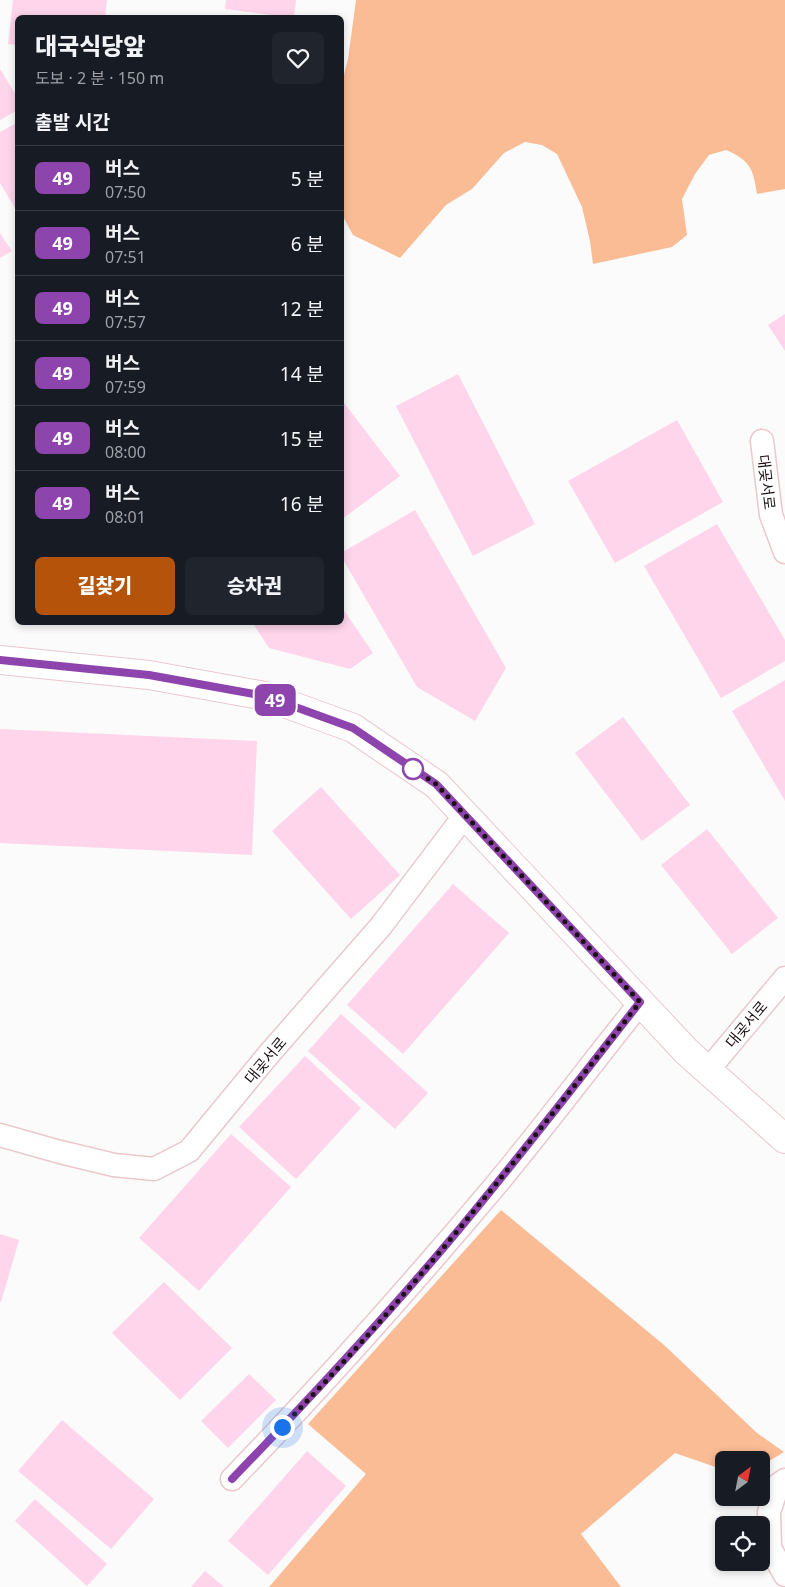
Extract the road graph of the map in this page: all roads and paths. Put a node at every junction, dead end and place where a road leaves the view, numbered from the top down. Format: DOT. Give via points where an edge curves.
graph roads {
  1 [pos="762,441"];
  2 [pos="785,552"];
  3 [pos="0,660"];
  4 [pos="465,815"];
  5 [pos="785,978"];
  6 [pos="640,1002"];
  7 [pos="708,1070"];
  8 [pos="0,1135"];
  9 [pos="785,1139"];
  10 [pos="232,1479"];
  11 [pos="785,1480"];
  12 [pos="785,1575"];
  1 -- 2 [label="lane, 대곶서로" via="771,515"];
  3 -- 4 [label="street" via="149,675 265,696 353,728 436,784"];
  4 -- 6 [label="street"];
  4 -- 8 [label="lane, 대곶서로" via="381,926 188,1151 154,1169 114,1165"];
  5 -- 7 [label="lane, 대곶서로"];
  6 -- 7 [label="street"];
  6 -- 10 [label="lane" via="496,1184 389,1311"];
  7 -- 9 [label="street"];
  11 -- 12 [label="lane" via="778,1485 769,1512 770,1548"];
}
